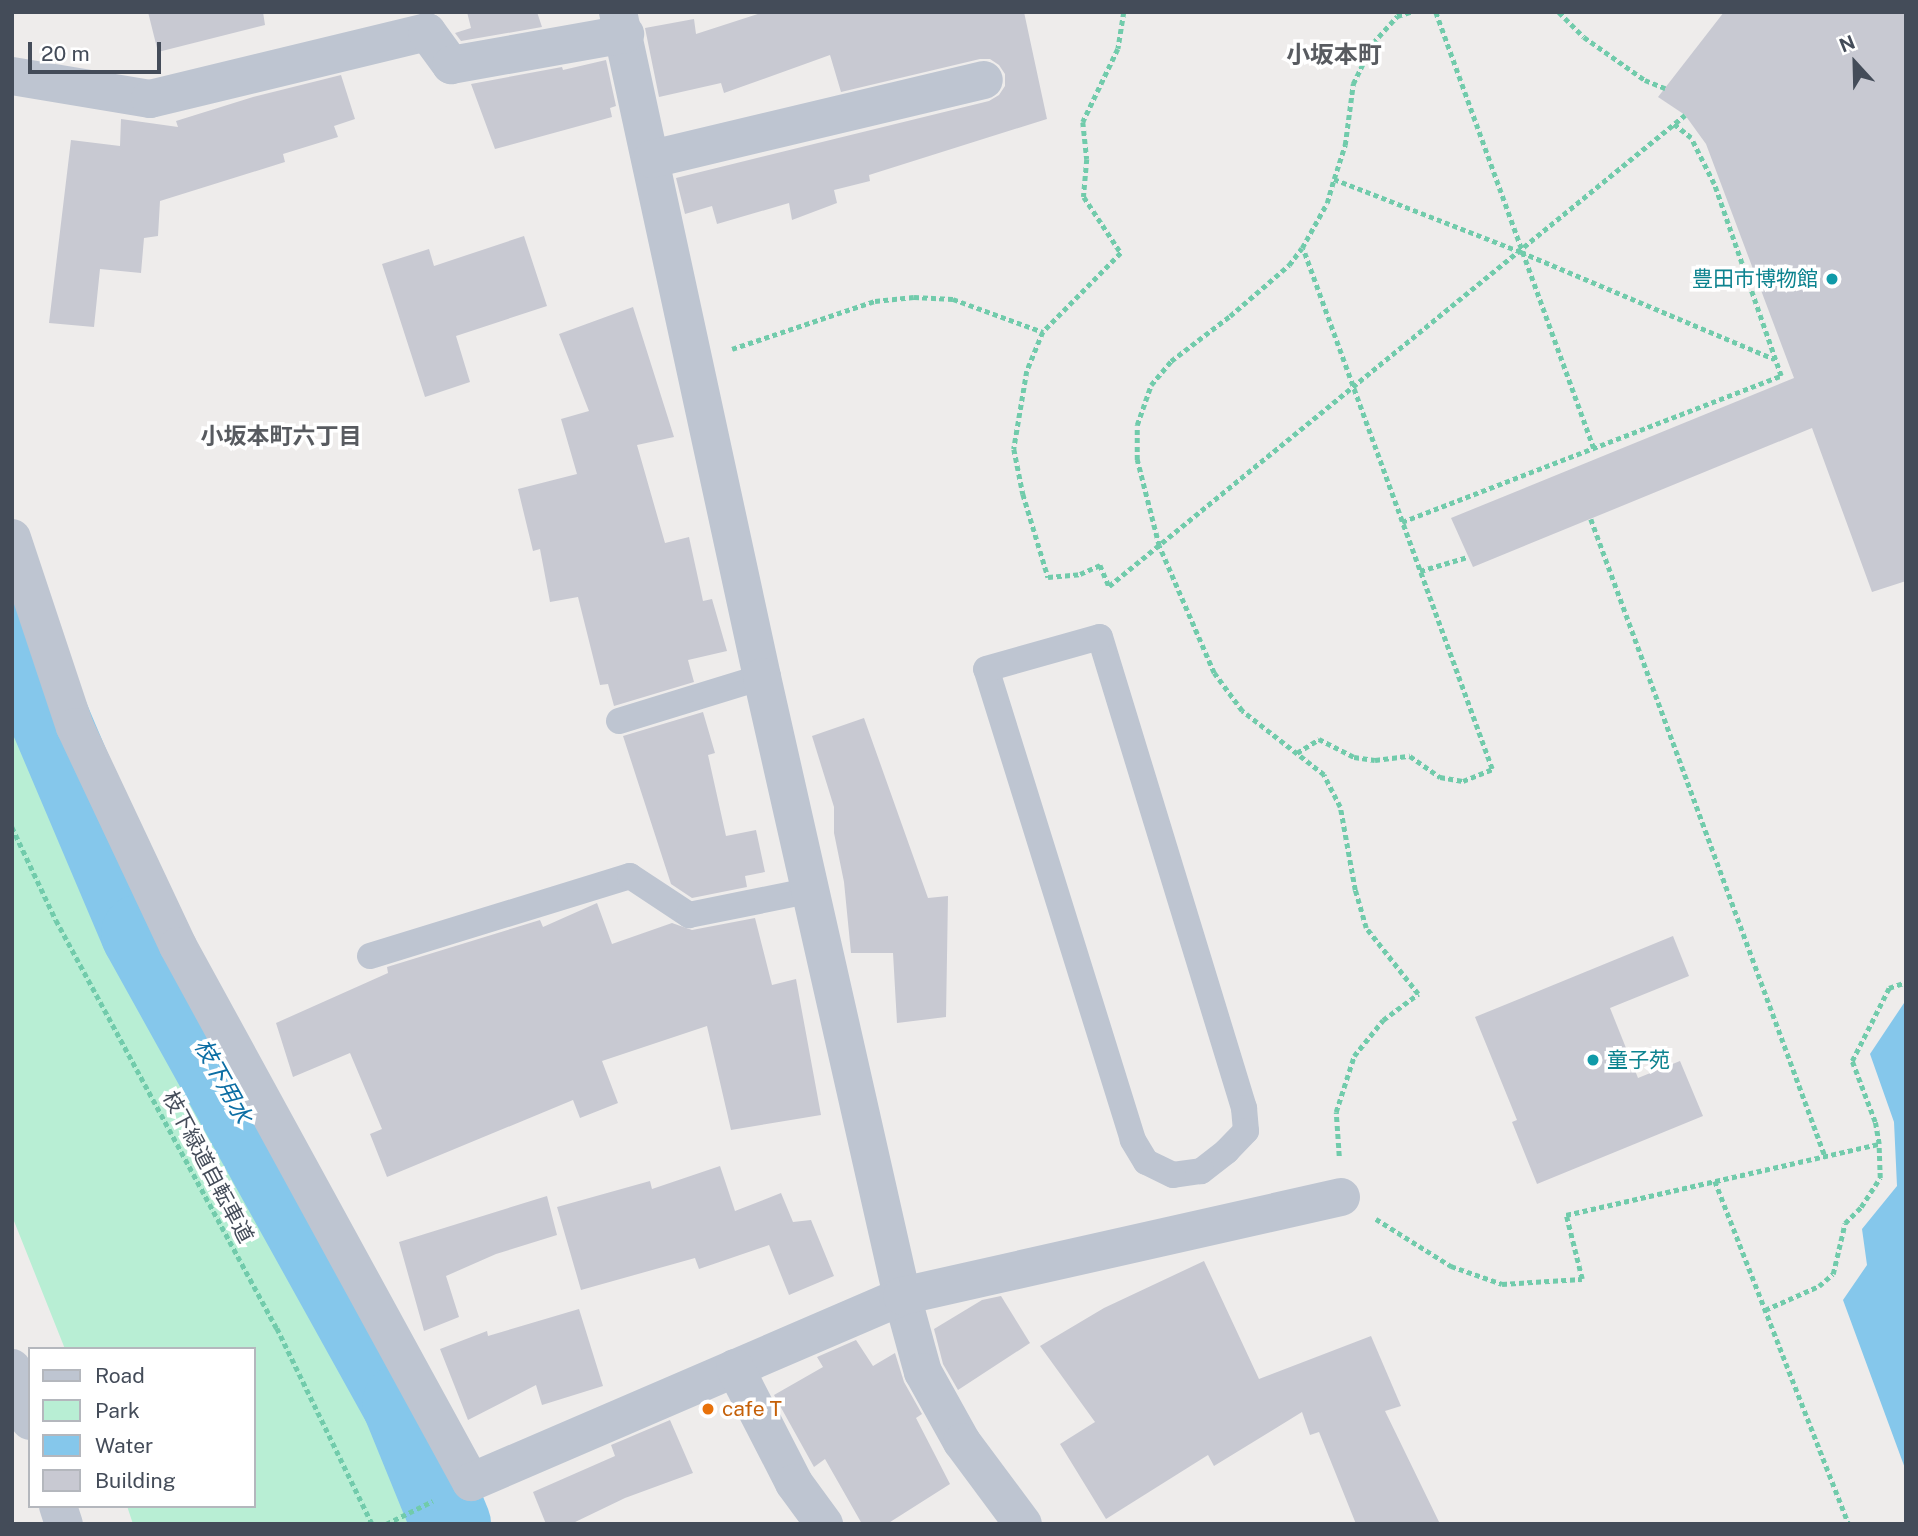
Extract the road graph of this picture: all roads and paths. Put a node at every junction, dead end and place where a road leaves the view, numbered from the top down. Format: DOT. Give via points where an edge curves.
graph roads {
  1 [pos="1124,12"];
  2 [pos="1410,12"];
  3 [pos="1436,12"];
  4 [pos="1559,12"];
  5 [pos="622,23"];
  6 [pos="12,76"];
  7 [pos="985,80"];
  8 [pos="1664,89"];
  9 [pos="1685,116"];
  10 [pos="1674,124"];
  11 [pos="652,159"];
  12 [pos="1335,179"];
  13 [pos="1302,248"];
  14 [pos="1521,252"];
  15 [pos="1043,332"];
  16 [pos="1774,359"];
  17 [pos="695,361"];
  18 [pos="1353,388"];
  19 [pos="1594,448"];
  20 [pos="1591,519"];
  21 [pos="1402,522"];
  22 [pos="12,537"];
  23 [pos="1159,546"];
  24 [pos="1468,557"];
  25 [pos="1420,571"];
  26 [pos="1100,637"];
  27 [pos="762,677"];
  28 [pos="619,721"];
  29 [pos="1297,753"];
  30 [pos="12,827"];
  31 [pos="813,890"];
  32 [pos="370,956"];
  33 [pos="1906,982"];
  34 [pos="1879,1144"];
  35 [pos="1825,1156"];
  36 [pos="1715,1181"];
  37 [pos="1341,1197"];
  38 [pos="902,1296"];
  39 [pos="1765,1310"];
  40 [pos="12,1368"];
  41 [pos="735,1368"];
  42 [pos="28,1415"];
  43 [pos="405,1516"];
  44 [pos="372,1524"];
  45 [pos="386,1524"];
  46 [pos="824,1524"];
  47 [pos="1023,1524"];
  48 [pos="1849,1524"];
  1 -- 15 [label="path" via="1118,49 1083,122 1087,159 1084,197 1121,253"];
  2 -- 12 [label="path" via="1397,16 1373,43 1353,84"];
  3 -- 14 [label="path"];
  4 -- 8 [label="path" via="1584,37"];
  5 -- 6 [label="street" via="451,65 427,32 150,99"];
  5 -- 11 [label="street"];
  7 -- 11 [label="street"];
  9 -- 10 [label="path"];
  10 -- 14 [label="path"];
  10 -- 16 [label="path" via="1691,138 1714,184"];
  11 -- 17 [label="street"];
  12 -- 13 [label="path"];
  12 -- 14 [label="path"];
  13 -- 18 [label="path"];
  13 -- 23 [label="path" via="1289,265 1171,361 1151,385 1137,425 1137,460"];
  14 -- 16 [label="path"];
  14 -- 18 [label="path"];
  14 -- 19 [label="path"];
  15 -- 17 [label="path" via="953,299 914,297 875,301"];
  15 -- 23 [label="path" via="1027,371 1014,449 1048,578 1080,574 1101,565 1109,586"];
  16 -- 19 [label="path" via="1781,376"];
  17 -- 27 [label="street"];
  18 -- 21 [label="path"];
  18 -- 23 [label="path"];
  19 -- 21 [label="path"];
  20 -- 35 [label="path"];
  21 -- 25 [label="path"];
  22 -- 41 [label="street" via="75,727 178,946 471,1482"];
  23 -- 29 [label="path" via="1214,673 1242,711"];
  24 -- 25 [label="path"];
  25 -- 29 [label="path" via="1492,769 1463,781 1440,776 1410,756 1354,757 1319,739"];
  26 -- 26 [label="lane" via="1244,1108 1246,1131 1201,1171 1173,1175 1146,1162 1133,1140 986,669"];
  27 -- 28 [label="lane"];
  27 -- 31 [label="street"];
  29 -- 37 [label="path" via="1324,775 1340,807 1366,928 1418,994 1383,1020 1354,1056 1336,1112"];
  30 -- 44 [label="path, 枝下緑道自転車道" via="56,920 277,1328"];
  31 -- 32 [label="lane" via="689,915 630,876"];
  31 -- 38 [label="street"];
  33 -- 34 [label="path" via="1889,988 1852,1061"];
  34 -- 35 [label="path"];
  34 -- 39 [label="path" via="1880,1178 1845,1223 1833,1274 1819,1286"];
  35 -- 36 [label="path"];
  36 -- 37 [label="path" via="1566,1215 1582,1279 1502,1284 1451,1266"];
  36 -- 39 [label="path"];
  37 -- 38 [label="street"];
  38 -- 41 [label="street"];
  38 -- 47 [label="street" via="923,1372 962,1442"];
  39 -- 48 [label="path"];
  40 -- 42 [label="street"];
  41 -- 46 [label="street" via="794,1483"];
  43 -- 45 [label="path"];
}
